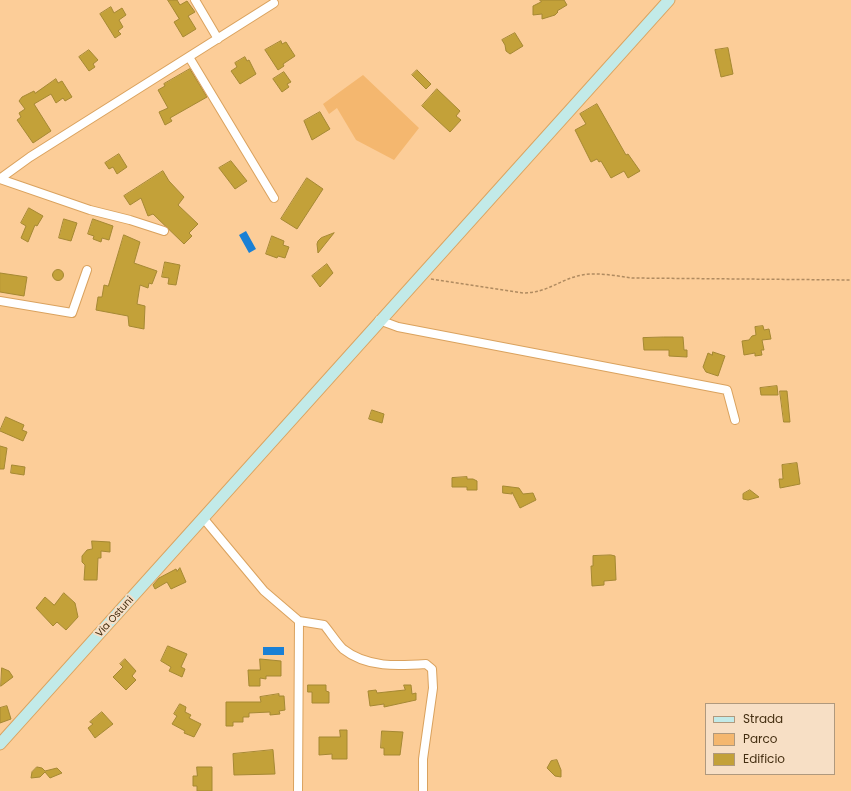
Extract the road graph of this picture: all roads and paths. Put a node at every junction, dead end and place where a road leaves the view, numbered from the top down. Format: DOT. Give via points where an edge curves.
graph roads {
  1 [pos="195,0"];
  2 [pos="669,0"];
  3 [pos="274,3"];
  4 [pos="218,39"];
  5 [pos="189,57"];
  6 [pos="0,178"];
  7 [pos="274,198"];
  8 [pos="164,231"];
  9 [pos="87,270"];
  10 [pos="422,275"];
  11 [pos="851,280"];
  12 [pos="0,301"];
  13 [pos="379,320"];
  14 [pos="735,420"];
  15 [pos="204,519"];
  16 [pos="299,621"];
  17 [pos="0,744"];
  18 [pos="298,791"];
  19 [pos="423,791"];
  1 -- 4 [label="street"];
  2 -- 10 [label="main road, Via Ostuni"];
  3 -- 4 [label="street"];
  4 -- 5 [label="street"];
  5 -- 6 [label="street"];
  5 -- 7 [label="street"];
  6 -- 8 [label="street" via="90,210"];
  9 -- 12 [label="street" via="72,313"];
  10 -- 11 [label="path" via="435,280 536,293 582,275 601,274 632,278"];
  10 -- 13 [label="main road, Via Ostuni"];
  13 -- 14 [label="street" via="398,327 727,390"];
  13 -- 15 [label="main road, Via Ostuni"];
  15 -- 16 [label="street" via="264,590"];
  15 -- 17 [label="main road, Via Ostuni"];
  16 -- 18 [label="street"];
  16 -- 19 [label="street" via="324,625 343,648 356,657 376,664 426,664 432,669 433,688 423,759"];
}
